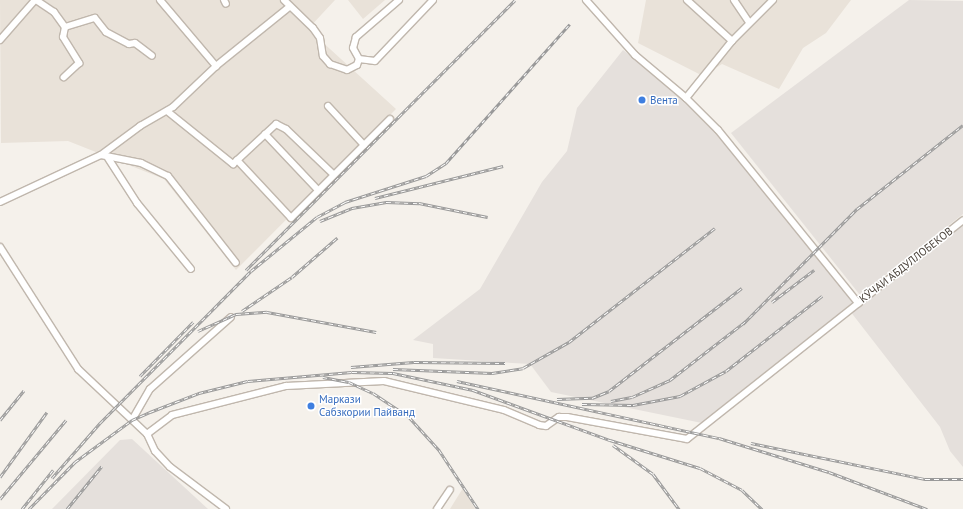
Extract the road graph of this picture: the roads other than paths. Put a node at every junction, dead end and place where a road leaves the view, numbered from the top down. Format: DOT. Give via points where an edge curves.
graph roads {
  1 [pos="35,0"];
  2 [pos="160,0"];
  3 [pos="284,0"];
  4 [pos="399,0"];
  5 [pos="433,0"];
  6 [pos="586,0"];
  7 [pos="687,0"];
  8 [pos="734,0"];
  9 [pos="773,0"];
  10 [pos="289,7"];
  11 [pos="749,22"];
  12 [pos="65,27"];
  13 [pos="0,40"];
  14 [pos="732,41"];
  15 [pos="152,56"];
  16 [pos="359,59"];
  17 [pos="216,66"];
  18 [pos="64,77"];
  19 [pos="686,98"];
  20 [pos="328,106"];
  21 [pos="167,111"];
  22 [pos="390,118"];
  23 [pos="265,134"];
  24 [pos="364,145"];
  25 [pos="101,155"];
  26 [pos="108,158"];
  27 [pos="237,160"];
  28 [pos="334,175"];
  29 [pos="318,190"];
  30 [pos="0,202"];
  31 [pos="963,220"];
  32 [pos="0,248"];
  33 [pos="236,263"];
  34 [pos="191,269"];
  35 [pos="858,302"];
  36 [pos="230,317"];
  37 [pos="132,420"];
  38 [pos="148,434"];
  39 [pos="450,490"];
  40 [pos="226,509"];
  41 [pos="437,509"];
  1 -- 12 [label="street" via="54,12"];
  1 -- 13 [label="street"];
  2 -- 17 [label="street"];
  3 -- 10 [label="street"];
  4 -- 16 [label="street" via="356,37 353,48"];
  5 -- 16 [label="street" via="375,61"];
  6 -- 19 [label="street" via="635,55"];
  7 -- 14 [label="street"];
  8 -- 11 [label="street"];
  9 -- 11 [label="street"];
  10 -- 16 [label="street" via="317,33 323,56 330,64 347,70 357,65"];
  10 -- 17 [label="street"];
  11 -- 14 [label="street"];
  12 -- 15 [label="street" via="95,18 106,32 128,44 136,43"];
  12 -- 18 [label="street" via="63,37 79,63"];
  14 -- 19 [label="street"];
  17 -- 21 [label="street"];
  19 -- 35 [label="street" via="718,130"];
  20 -- 24 [label="street"];
  21 -- 25 [label="street" via="140,126"];
  21 -- 27 [label="street" via="233,164"];
  22 -- 24 [label="street"];
  23 -- 27 [label="street"];
  23 -- 28 [label="street" via="276,124 286,129"];
  23 -- 29 [label="street"];
  24 -- 28 [label="street"];
  25 -- 26 [label="street"];
  25 -- 30 [label="street"];
  26 -- 33 [label="street" via="141,164 168,176"];
  26 -- 34 [label="street" via="138,203"];
  27 -- 29 [label="street" via="292,218"];
  28 -- 29 [label="street"];
  31 -- 35 [label="street, КӮЧАИ АБДУЛЛОБЕКОВ"];
  32 -- 37 [label="street" via="78,369"];
  35 -- 38 [label="street, КӮЧАИ АБДУЛЛОБЕКОВ" via="687,439 566,417 559,417 546,426 504,410 384,381 286,386 172,415"];
  36 -- 37 [label="street" via="150,389"];
  37 -- 38 [label="street"];
  38 -- 40 [label="street" via="170,467"];
  39 -- 41 [label="street"];
}
